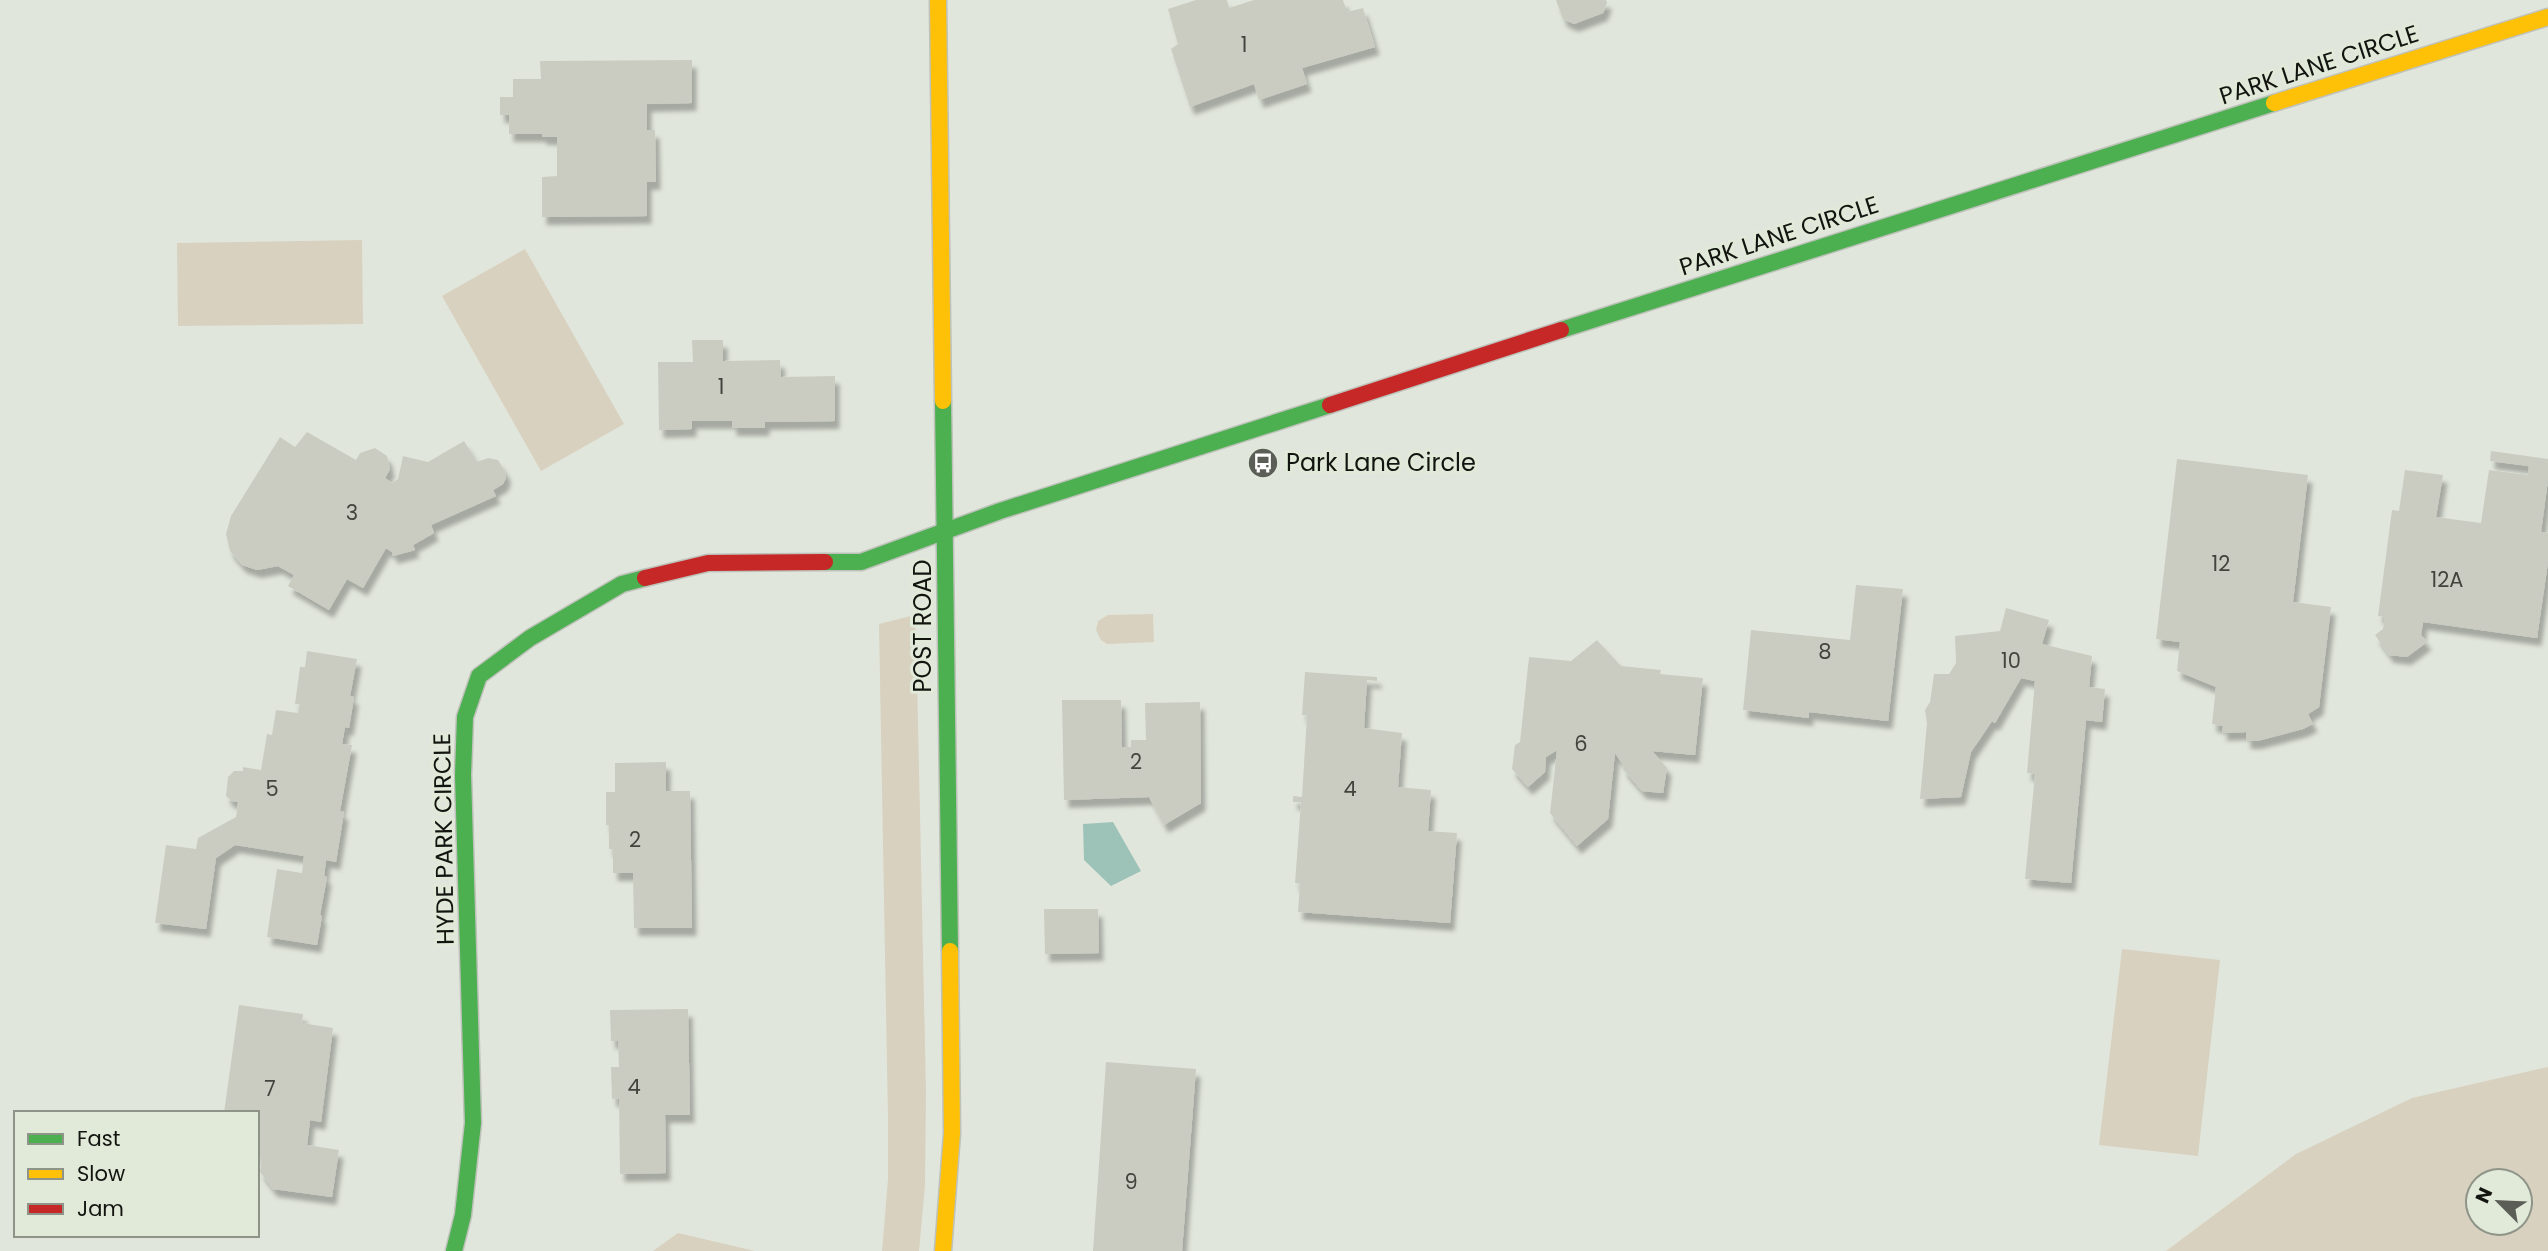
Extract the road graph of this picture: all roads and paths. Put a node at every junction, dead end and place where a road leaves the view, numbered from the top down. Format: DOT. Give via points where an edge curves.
graph roads {
  1 [pos="938,0"];
  2 [pos="2548,17"];
  3 [pos="946,532"];
  4 [pos="454,1251"];
  5 [pos="943,1251"];
  1 -- 3 [label="street, POST ROAD"];
  2 -- 3 [label="street, PARK LANE CIRCLE" via="1920,214"];
  3 -- 4 [label="street, HYDE PARK CIRCLE" via="861,562 708,563 622,584 530,638 479,676 465,717 463,775 473,1123 463,1215"];
  3 -- 5 [label="street, POST ROAD" via="953,1133"];
}
